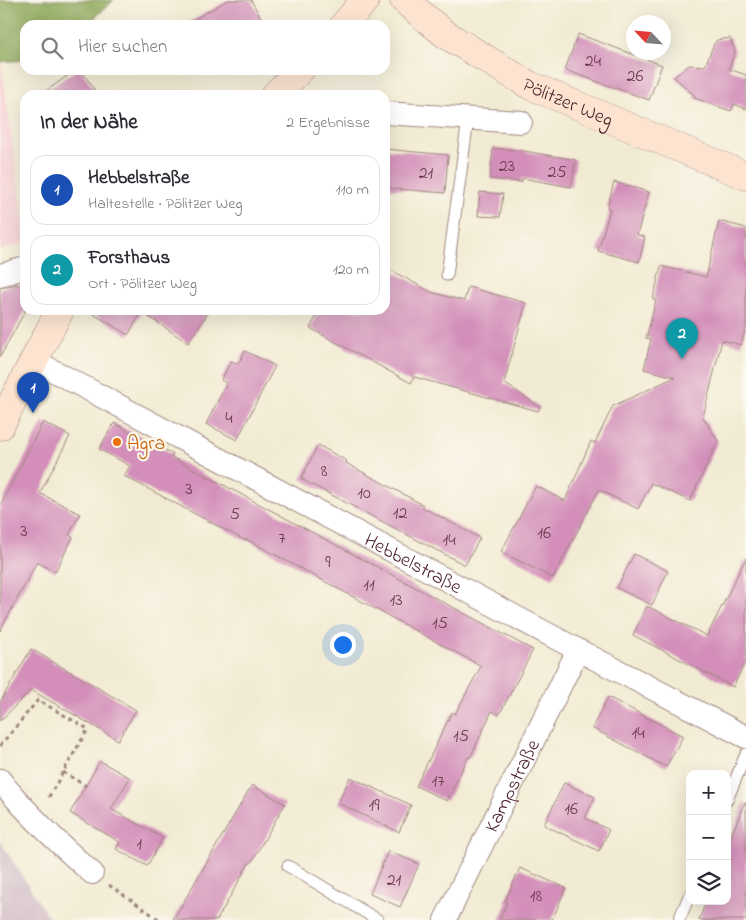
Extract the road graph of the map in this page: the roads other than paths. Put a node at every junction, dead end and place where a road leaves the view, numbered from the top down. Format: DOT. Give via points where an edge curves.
graph roads {
  1 [pos="365,0"];
  2 [pos="404,0"];
  3 [pos="348,20"];
  4 [pos="295,75"];
  5 [pos="280,90"];
  6 [pos="390,113"];
  7 [pos="468,119"];
  8 [pos="521,122"];
  9 [pos="746,176"];
  10 [pos="20,269"];
  11 [pos="0,275"];
  12 [pos="447,276"];
  13 [pos="57,315"];
  14 [pos="33,360"];
  15 [pos="0,426"];
  16 [pos="578,650"];
  17 [pos="745,739"];
  18 [pos="0,780"];
  19 [pos="731,786"];
  20 [pos="288,866"];
  21 [pos="92,873"];
  22 [pos="686,903"];
  23 [pos="378,920"];
  24 [pos="445,920"];
  25 [pos="679,920"];
  1 -- 3 [label="main road"];
  2 -- 9 [label="main road, Pölitzer Weg" via="444,34 529,85"];
  4 -- 5 [label="main road"];
  6 -- 7 [label="street, Pölitzer Weg"];
  7 -- 8 [label="street, Pölitzer Weg"];
  7 -- 12 [label="lane"];
  10 -- 11 [label="street"];
  13 -- 14 [label="main road"];
  14 -- 15 [label="main road"];
  14 -- 16 [label="street, Hebbelstraße"];
  16 -- 17 [label="street, Hebbelstraße"];
  16 -- 24 [label="street, Kampstraße"];
  17 -- 19 [label="lane"];
  18 -- 21 [label="street" via="16,800"];
  20 -- 23 [label="lane"];
  22 -- 25 [label="lane"];
}
